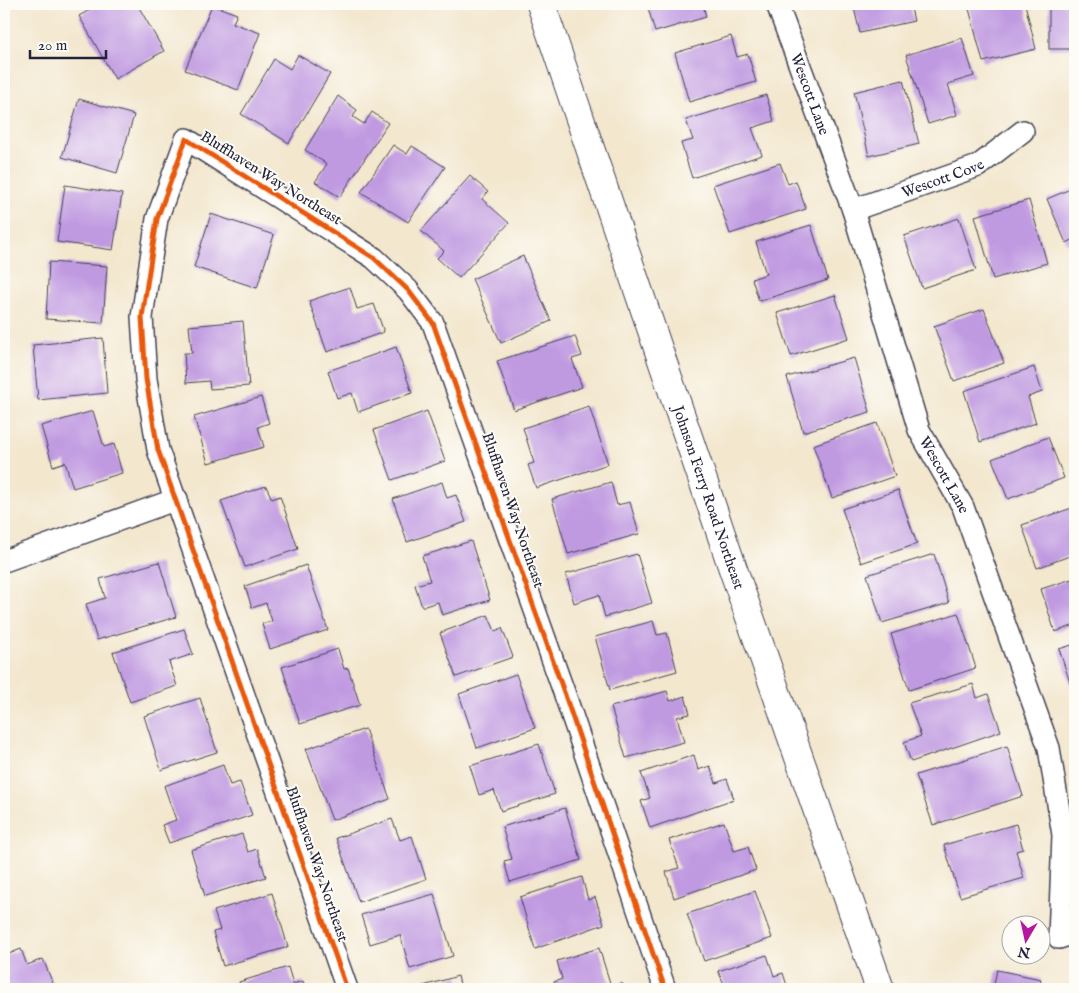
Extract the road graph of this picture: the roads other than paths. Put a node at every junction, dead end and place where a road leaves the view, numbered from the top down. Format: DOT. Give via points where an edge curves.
graph roads {
  1 [pos="541,4"];
  2 [pos="777,4"];
  3 [pos="1023,131"];
  4 [pos="853,210"];
  5 [pos="176,499"];
  6 [pos="4,561"];
  7 [pos="1075,933"];
  8 [pos="347,989"];
  9 [pos="665,989"];
  10 [pos="880,989"];
  1 -- 10 [label="main road, Johnson Ferry Road Northeast"];
  2 -- 4 [label="street, Wescott Lane"];
  3 -- 4 [label="street, Wescott Cove" via="978,166"];
  4 -- 7 [label="street, Wescott Lane" via="919,430 963,507 1049,748 1063,835 1059,938"];
  5 -- 6 [label="street"];
  5 -- 8 [label="street, Bluffhaven Way Northeast"];
  5 -- 9 [label="street, Bluffhaven Way Northeast" via="158,450 146,379 142,317 157,219 186,139 374,258 408,290 433,323"];
}
